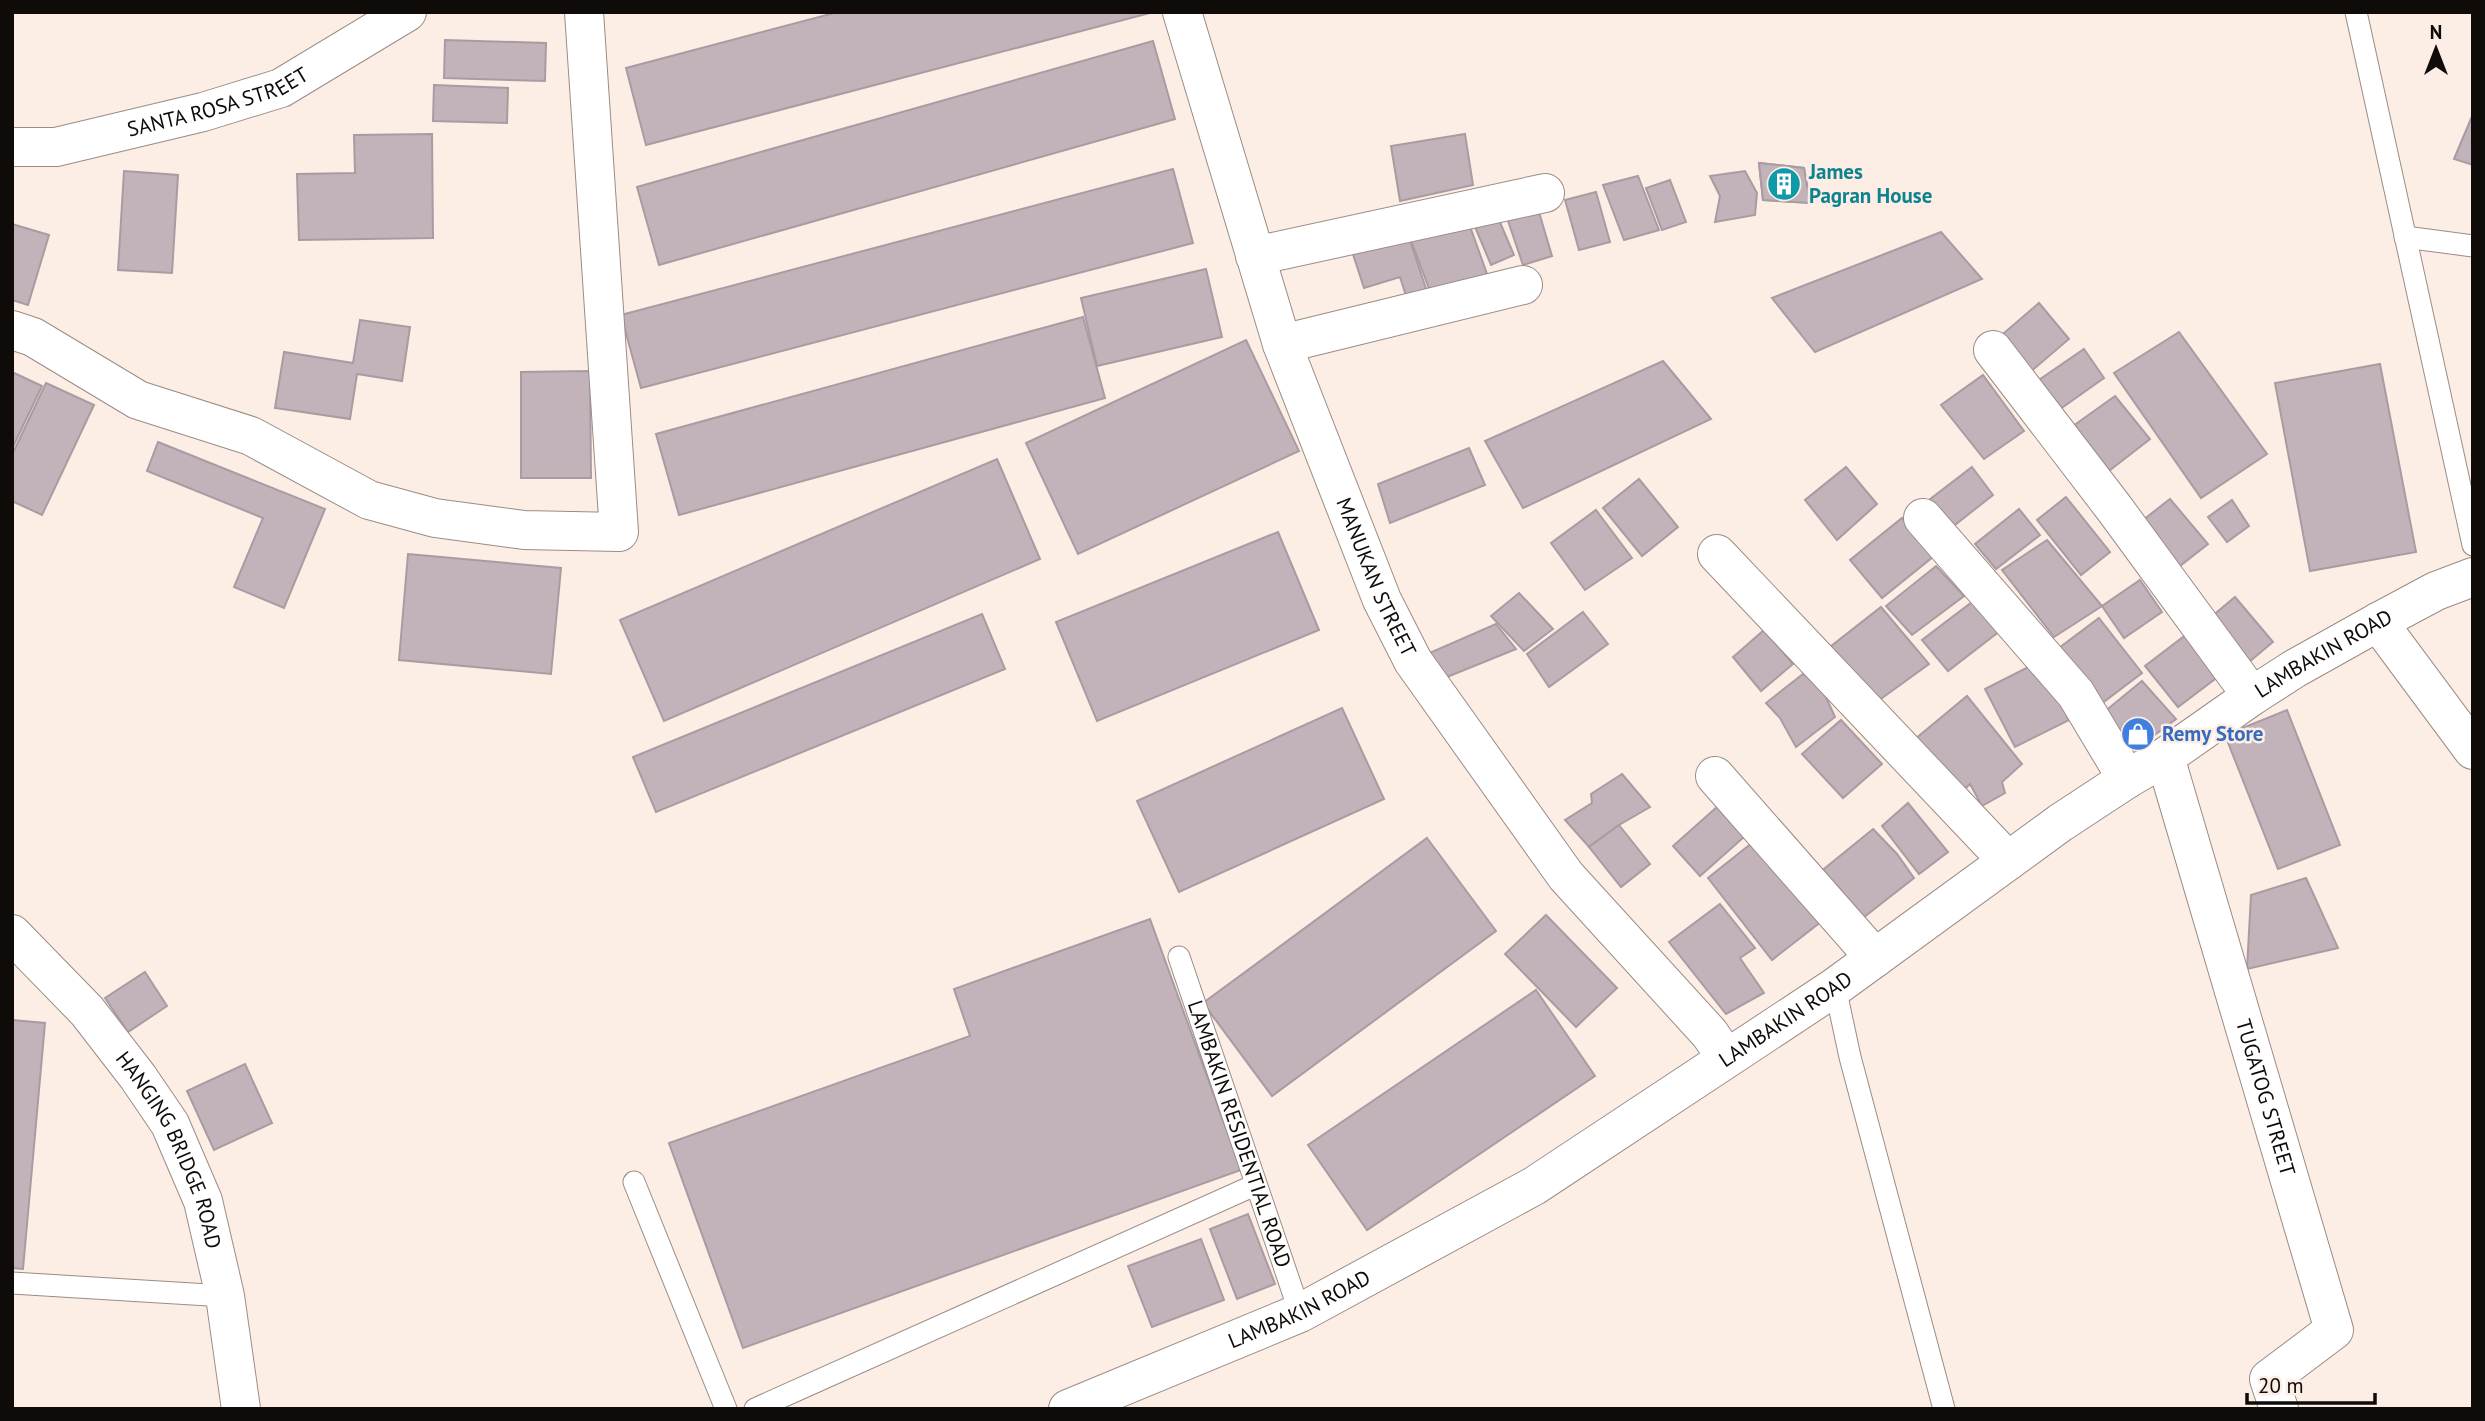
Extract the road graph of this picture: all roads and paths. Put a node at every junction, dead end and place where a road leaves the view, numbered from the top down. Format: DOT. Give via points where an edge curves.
graph roads {
  1 [pos="407,12"];
  2 [pos="584,12"];
  3 [pos="1182,12"];
  4 [pos="2356,12"];
  5 [pos="12,147"];
  6 [pos="1545,193"];
  7 [pos="2406,237"];
  8 [pos="2473,246"];
  9 [pos="1255,256"];
  10 [pos="1522,285"];
  11 [pos="12,330"];
  12 [pos="1282,344"];
  13 [pos="1993,350"];
  14 [pos="1923,518"];
  15 [pos="2473,545"];
  16 [pos="1717,554"];
  17 [pos="2473,578"];
  18 [pos="2378,622"];
  19 [pos="2252,696"];
  20 [pos="2473,750"];
  21 [pos="2165,757"];
  22 [pos="1715,776"];
  23 [pos="2127,779"];
  24 [pos="2008,861"];
  25 [pos="12,934"];
  26 [pos="1179,957"];
  27 [pos="1875,958"];
  28 [pos="1835,987"];
  29 [pos="1726,1058"];
  30 [pos="634,1182"];
  31 [pos="1255,1185"];
  32 [pos="12,1283"];
  33 [pos="225,1296"];
  34 [pos="1300,1313"];
  35 [pos="240,1409"];
  36 [pos="726,1409"];
  37 [pos="755,1409"];
  38 [pos="1068,1409"];
  39 [pos="1944,1409"];
  40 [pos="2279,1409"];
  1 -- 5 [label="street, SANTA ROSA STREET" via="281,88 56,147"];
  2 -- 11 [label="street" via="619,532 524,530 435,518 369,500 251,436 138,400 33,337"];
  3 -- 9 [label="street, MANUKAN STREET"];
  4 -- 7 [label="lane"];
  6 -- 9 [label="street"];
  7 -- 8 [label="lane"];
  7 -- 15 [label="lane"];
  9 -- 12 [label="street, MANUKAN STREET"];
  10 -- 12 [label="street"];
  12 -- 29 [label="street, MANUKAN STREET" via="1382,600 1413,661 1566,876 1710,1034"];
  13 -- 19 [label="street"];
  14 -- 23 [label="street" via="2076,694"];
  16 -- 24 [label="street"];
  17 -- 18 [label="street, LAMBAKIN ROAD" via="2436,591"];
  18 -- 19 [label="street, LAMBAKIN ROAD"];
  18 -- 20 [label="street"];
  19 -- 21 [label="street, LAMBAKIN ROAD"];
  21 -- 23 [label="street, LAMBAKIN ROAD"];
  21 -- 40 [label="street, TUGATOG STREET" via="2334,1330 2269,1380"];
  22 -- 27 [label="street"];
  23 -- 24 [label="street, LAMBAKIN ROAD"];
  24 -- 27 [label="street, LAMBAKIN ROAD"];
  25 -- 33 [label="street, HANGING BRIDGE ROAD" via="87,1011 170,1124 203,1201"];
  26 -- 31 [label="lane, LAMBAKIN RESIDENTIAL ROAD"];
  27 -- 28 [label="street, LAMBAKIN ROAD"];
  28 -- 29 [label="street, LAMBAKIN ROAD"];
  28 -- 39 [label="lane"];
  29 -- 34 [label="street, LAMBAKIN ROAD" via="1534,1186"];
  30 -- 36 [label="lane"];
  31 -- 34 [label="lane, LAMBAKIN RESIDENTIAL ROAD"];
  31 -- 37 [label="lane"];
  32 -- 33 [label="lane"];
  33 -- 35 [label="street, HANGING BRIDGE ROAD"];
  34 -- 38 [label="street, LAMBAKIN ROAD"];
}
